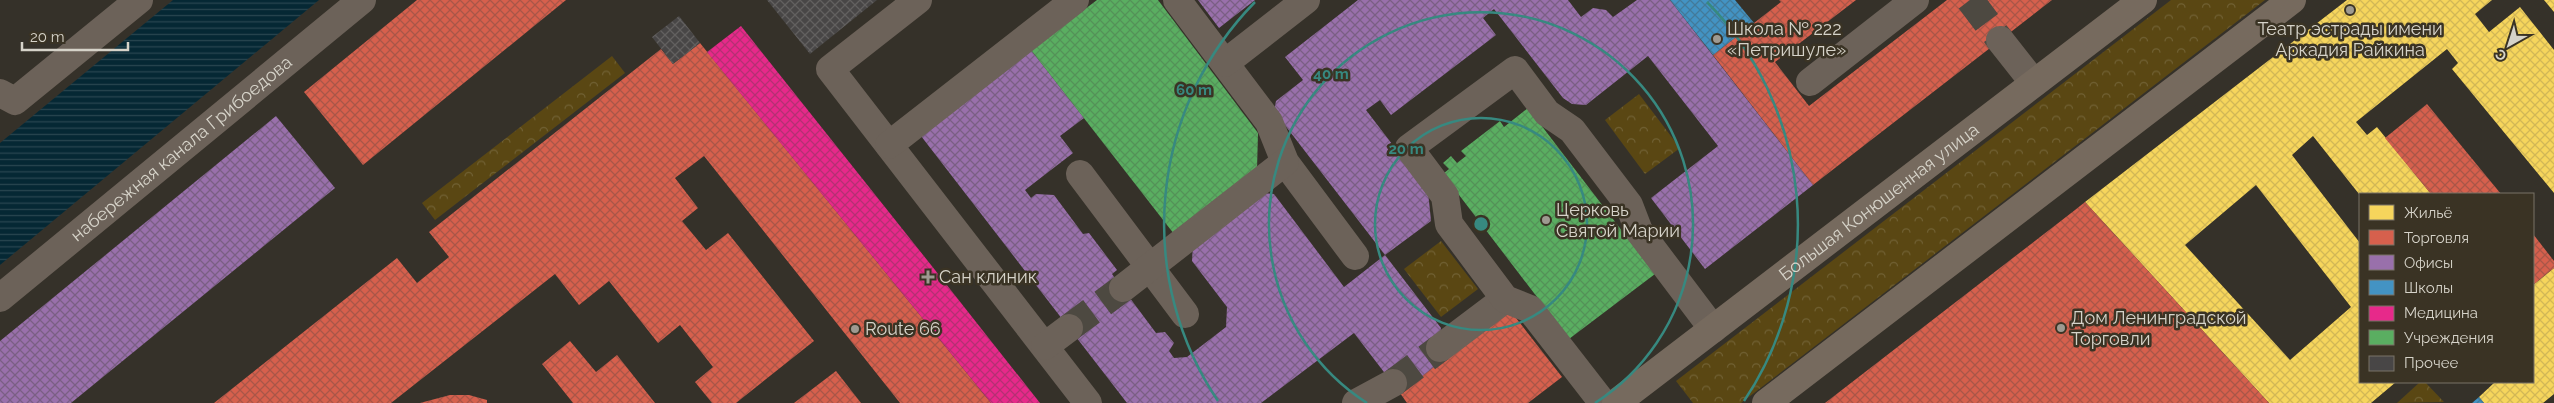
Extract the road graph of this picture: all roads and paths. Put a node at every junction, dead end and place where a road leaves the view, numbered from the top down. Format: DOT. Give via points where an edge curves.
graph roads {
  1 [pos="139,0"];
  2 [pos="362,0"];
  3 [pos="918,0"];
  4 [pos="1075,0"];
  5 [pos="1177,0"];
  6 [pos="1306,0"];
  7 [pos="1915,0"];
  8 [pos="2142,0"];
  9 [pos="2292,0"];
  10 [pos="2000,40"];
  11 [pos="1225,63"];
  12 [pos="1810,82"];
  13 [pos="2034,84"];
  14 [pos="0,93"];
  15 [pos="889,145"];
  16 [pos="1285,162"];
  17 [pos="1080,174"];
  18 [pos="1355,256"];
  19 [pos="1150,267"];
  20 [pos="1123,288"];
  21 [pos="0,298"];
  22 [pos="1505,299"];
  23 [pos="1185,314"];
  24 [pos="1069,328"];
  25 [pos="1713,329"];
  26 [pos="1045,346"];
  27 [pos="1440,348"];
  28 [pos="1393,383"];
  29 [pos="1088,403"];
  30 [pos="1356,403"];
  31 [pos="1603,403"];
  32 [pos="1616,403"];
  33 [pos="1766,403"];
  1 -- 14 [label="street" via="15,101"];
  2 -- 21 [label="street, набережная канала Грибоедова"];
  3 -- 15 [label="street" via="830,69"];
  4 -- 15 [label="street"];
  5 -- 11 [label="street"];
  6 -- 11 [label="street"];
  7 -- 12 [label="street"];
  8 -- 13 [label="main road, Большая Конюшенная улица"];
  9 -- 33 [label="main road"];
  10 -- 13 [label="street"];
  11 -- 16 [label="street" via="1269,122"];
  13 -- 25 [label="main road, Большая Конюшенная улица"];
  15 -- 26 [label="street"];
  16 -- 18 [label="street"];
  16 -- 19 [label="street"];
  17 -- 19 [label="street"];
  19 -- 20 [label="street"];
  19 -- 23 [label="street"];
  22 -- 25 [label="street" via="1449,224 1445,196 1409,148 1515,70 1547,113 1572,130 1629,205 1639,231"];
  22 -- 27 [label="street"];
  22 -- 31 [label="street" via="1530,309"];
  24 -- 26 [label="street"];
  25 -- 32 [label="main road, Большая Конюшенная улица"];
  26 -- 29 [label="street"];
  28 -- 30 [label="street"];
}
